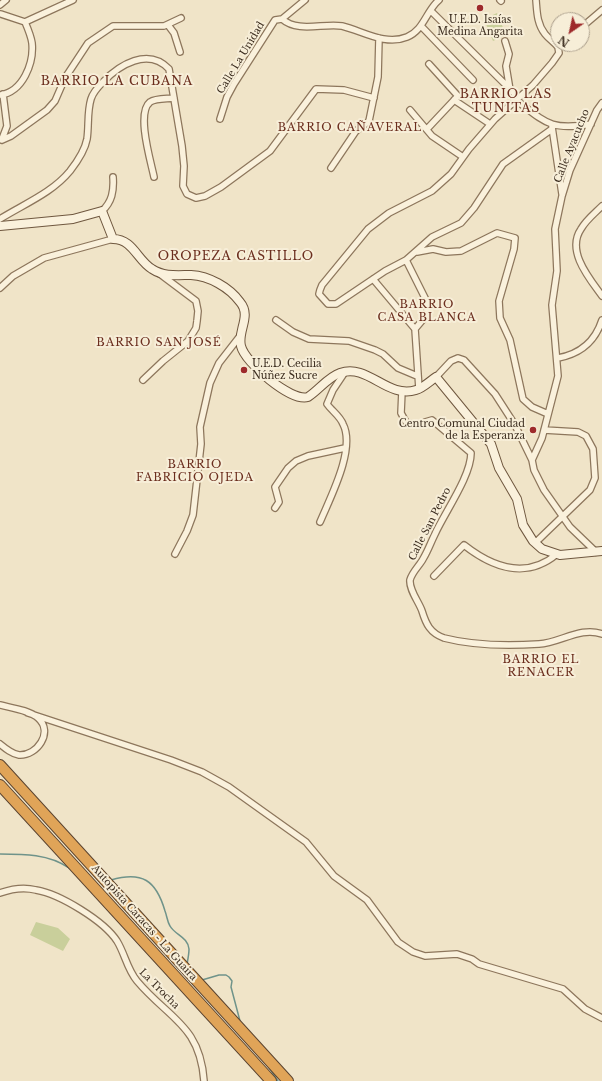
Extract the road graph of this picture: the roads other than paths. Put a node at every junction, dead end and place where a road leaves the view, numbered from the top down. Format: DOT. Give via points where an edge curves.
graph roads {
  1 [pos="6,0"];
  2 [pos="73,0"];
  3 [pos="305,0"];
  4 [pos="439,0"];
  5 [pos="536,0"];
  6 [pos="0,5"];
  7 [pos="602,10"];
  8 [pos="430,11"];
  9 [pos="0,13"];
  10 [pos="180,18"];
  11 [pos="282,19"];
  12 [pos="590,20"];
  13 [pos="25,22"];
  14 [pos="168,25"];
  15 [pos="421,26"];
  16 [pos="379,38"];
  17 [pos="550,38"];
  18 [pos="505,41"];
  19 [pos="180,52"];
  20 [pos="559,52"];
  21 [pos="429,64"];
  22 [pos="473,80"];
  23 [pos="510,90"];
  24 [pos="2,95"];
  25 [pos="174,98"];
  26 [pos="374,98"];
  27 [pos="454,100"];
  28 [pos="516,100"];
  29 [pos="602,103"];
  30 [pos="410,110"];
  31 [pos="220,119"];
  32 [pos="490,124"];
  33 [pos="590,124"];
  34 [pos="552,127"];
  35 [pos="427,129"];
  36 [pos="1,141"];
  37 [pos="463,157"];
  38 [pos="331,168"];
  39 [pos="113,177"];
  40 [pos="154,177"];
  41 [pos="562,196"];
  42 [pos="602,206"];
  43 [pos="102,211"];
  44 [pos="0,219"];
  45 [pos="0,226"];
  46 [pos="113,239"];
  47 [pos="416,252"];
  48 [pos="406,260"];
  49 [pos="156,272"];
  50 [pos="373,279"];
  51 [pos="0,288"];
  52 [pos="602,296"];
  53 [pos="276,320"];
  54 [pos="602,320"];
  55 [pos="415,329"];
  56 [pos="242,334"];
  57 [pos="558,358"];
  58 [pos="345,372"];
  59 [pos="417,376"];
  60 [pos="436,377"];
  61 [pos="143,380"];
  62 [pos="419,389"];
  63 [pos="402,391"];
  64 [pos="548,414"];
  65 [pos="544,430"];
  66 [pos="346,448"];
  67 [pos="532,460"];
  68 [pos="275,508"];
  69 [pos="563,516"];
  70 [pos="320,522"];
  71 [pos="535,543"];
  72 [pos="599,551"];
  73 [pos="175,554"];
  74 [pos="557,554"];
  75 [pos="434,576"];
  76 [pos="602,634"];
  77 [pos="0,705"];
  78 [pos="28,713"];
  79 [pos="0,744"];
  80 [pos="0,766"];
  81 [pos="0,785"];
  82 [pos="0,893"];
  83 [pos="602,1018"];
  84 [pos="204,1081"];
  85 [pos="270,1081"];
  86 [pos="288,1081"];
  1 -- 6 [label="street"];
  2 -- 13 [label="street"];
  3 -- 11 [label="street, Calle La Unidad"];
  4 -- 8 [label="street"];
  5 -- 17 [label="street" via="537,18 544,33"];
  7 -- 12 [label="street"];
  8 -- 15 [label="street"];
  8 -- 23 [label="street"];
  9 -- 13 [label="street"];
  10 -- 14 [label="street"];
  11 -- 16 [label="street" via="298,26 343,27"];
  11 -- 31 [label="street, Calle La Unidad" via="275,20 234,84"];
  13 -- 24 [label="street" via="32,44 30,63 17,87"];
  14 -- 19 [label="street" via="174,33"];
  14 -- 36 [label="street" via="113,26 88,43 65,78 55,101 47,110"];
  15 -- 16 [label="street" via="400,40"];
  15 -- 22 [label="street"];
  16 -- 26 [label="street" via="380,61"];
  18 -- 23 [label="street" via="509,54 506,66"];
  20 -- 28 [label="street" via="552,63"];
  21 -- 27 [label="street" via="458,96"];
  23 -- 28 [label="street"];
  24 -- 36 [label="street" via="7,126"];
  25 -- 26 [label="street" via="182,146 183,186 187,194 196,198 221,187 270,151 316,89 344,90"];
  25 -- 40 [label="street" via="154,100 145,109 144,123"];
  25 -- 44 [label="street" via="171,73 164,64 151,59 139,59 121,65 94,93 86,144 71,170 57,184"];
  26 -- 38 [label="street" via="369,121 356,131"];
  27 -- 32 [label="street"];
  27 -- 35 [label="street"];
  28 -- 32 [label="street"];
  28 -- 34 [label="street"];
  29 -- 33 [label="street, Calle Ayacucho"];
  30 -- 35 [label="street"];
  32 -- 37 [label="street"];
  33 -- 34 [label="street"];
  33 -- 41 [label="street, Calle Ayacucho"];
  34 -- 41 [label="street"];
  34 -- 47 [label="street" via="503,164 461,223 432,237"];
  35 -- 37 [label="street" via="441,143"];
  37 -- 50 [label="street" via="451,174 432,192 381,218 361,236 319,294 328,304 336,304"];
  39 -- 43 [label="street" via="114,191"];
  41 -- 57 [label="street" via="555,233 557,271 552,305"];
  42 -- 52 [label="street" via="581,228 575,243 585,271"];
  43 -- 45 [label="street" via="73,219"];
  43 -- 46 [label="street"];
  46 -- 49 [label="street" via="125,241 141,260"];
  46 -- 51 [label="street" via="44,258 13,276"];
  47 -- 48 [label="street"];
  47 -- 64 [label="street" via="433,249 446,252 461,251 497,233 515,238 499,301 500,318 510,340 523,399 532,407"];
  48 -- 50 [label="street"];
  48 -- 55 [label="street" via="428,304 426,316"];
  49 -- 56 [label="street" via="208,278 228,290 245,311"];
  49 -- 61 [label="street" via="196,301 197,321 193,335 188,341"];
  50 -- 55 [label="street"];
  53 -- 59 [label="street" via="309,339 348,341 375,350 398,368"];
  54 -- 57 [label="street" via="583,349 571,356"];
  55 -- 59 [label="street"];
  56 -- 58 [label="street" via="241,345 252,363 276,384 298,397 308,397 334,376"];
  56 -- 73 [label="street" via="220,363 210,383 200,427 193,515"];
  57 -- 64 [label="street" via="558,376"];
  58 -- 63 [label="street" via="360,373 390,390"];
  58 -- 66 [label="street" via="327,404 344,424"];
  59 -- 62 [label="street"];
  60 -- 62 [label="street"];
  60 -- 67 [label="street" via="456,358 464,360 495,394 522,436"];
  60 -- 71 [label="street" via="491,444 517,500 527,534"];
  62 -- 63 [label="street"];
  63 -- 76 [label="street, Calle San Pedro" via="401,413 406,422 415,425 432,420 471,453 471,461 464,479 427,553 410,580 429,628 444,638 483,645 539,644 580,633"];
  64 -- 65 [label="street"];
  65 -- 67 [label="street"];
  65 -- 69 [label="street" via="582,433 593,449 595,478 592,487"];
  66 -- 68 [label="street" via="308,456 293,463 275,487 279,502"];
  66 -- 70 [label="street" via="340,476"];
  67 -- 69 [label="street" via="539,481"];
  69 -- 71 [label="street"];
  69 -- 72 [label="street" via="580,537"];
  71 -- 74 [label="street"];
  72 -- 74 [label="street" via="576,555"];
  74 -- 75 [label="street" via="542,564 508,569 483,558 464,545"];
  77 -- 78 [label="street"];
  78 -- 79 [label="street" via="38,718 44,728 43,740 39,746 19,755"];
  78 -- 83 [label="street" via="172,760 229,787 306,842 334,876 366,900 398,942 413,952 425,956 457,954 479,964 551,984 563,989 585,1009"];
  80 -- 86 [label="highway, Autopista Caracas - La Guaira"];
  81 -- 85 [label="highway, Autopista Caracas - La Guaira"];
  82 -- 84 [label="street, La Trocha" via="29,889 44,892 82,911 103,926 118,942 136,980 192,1036 202,1058"];
}
